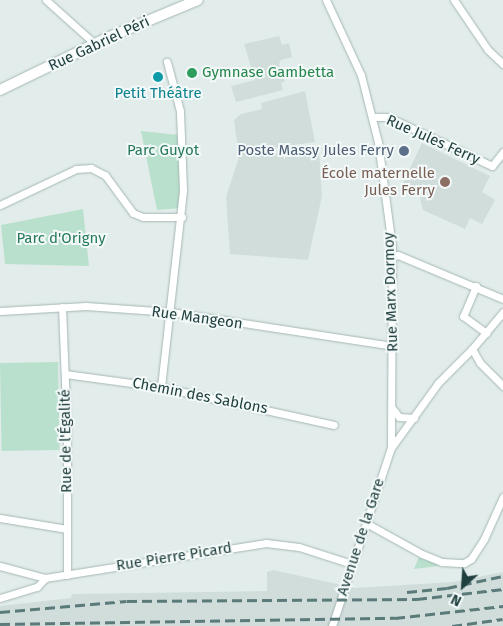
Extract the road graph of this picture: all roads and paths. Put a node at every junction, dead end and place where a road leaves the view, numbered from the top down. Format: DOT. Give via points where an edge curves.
graph roads {
  1 [pos="46,0"];
  2 [pos="198,0"];
  3 [pos="326,0"];
  4 [pos="454,0"];
  5 [pos="94,43"];
  6 [pos="167,62"];
  7 [pos="503,64"];
  8 [pos="0,90"];
  9 [pos="373,117"];
  10 [pos="503,152"];
  11 [pos="0,205"];
  12 [pos="182,217"];
  13 [pos="392,257"];
  14 [pos="476,286"];
  15 [pos="503,299"];
  16 [pos="62,307"];
  17 [pos="0,311"];
  18 [pos="170,312"];
  19 [pos="503,312"];
  20 [pos="486,334"];
  21 [pos="392,346"];
  22 [pos="472,349"];
  23 [pos="65,374"];
  24 [pos="503,386"];
  25 [pos="161,387"];
  26 [pos="392,408"];
  27 [pos="414,418"];
  28 [pos="334,425"];
  29 [pos="392,448"];
  30 [pos="503,497"];
  31 [pos="0,518"];
  32 [pos="366,523"];
  33 [pos="67,530"];
  34 [pos="352,564"];
  35 [pos="0,566"];
  36 [pos="67,575"];
  37 [pos="45,578"];
  38 [pos="0,598"];
  39 [pos="332,626"];
  1 -- 5 [label="street"];
  2 -- 5 [label="street, Rue Gabriel Péri"];
  3 -- 9 [label="street, Rue Marx Dormoy" via="361,76"];
  4 -- 7 [label="street" via="488,50"];
  5 -- 8 [label="street, Rue Gabriel Péri"];
  6 -- 12 [label="street" via="180,111"];
  9 -- 10 [label="street, Rue Jules Ferry" via="388,118 492,166"];
  9 -- 13 [label="street, Rue Marx Dormoy"];
  11 -- 12 [label="street" via="76,169 91,168 105,175 133,213 143,217"];
  12 -- 18 [label="street"];
  13 -- 14 [label="street" via="398,255"];
  13 -- 21 [label="street, Rue Marx Dormoy"];
  14 -- 15 [label="street"];
  14 -- 20 [label="street" via="463,316"];
  16 -- 17 [label="street, Rue Mangeon"];
  16 -- 18 [label="street, Rue Mangeon"];
  16 -- 23 [label="street, Rue de l'Égalité"];
  18 -- 21 [label="street, Rue Mangeon"];
  18 -- 25 [label="street"];
  19 -- 20 [label="street"];
  20 -- 22 [label="street"];
  21 -- 26 [label="street, Rue Marx Dormoy"];
  22 -- 24 [label="street" via="480,363"];
  22 -- 27 [label="street" via="438,383"];
  23 -- 25 [label="street, Chemin des Sablons"];
  23 -- 33 [label="street, Rue de l'Égalité"];
  25 -- 28 [label="street, Chemin des Sablons"];
  26 -- 27 [label="street" via="399,417"];
  26 -- 29 [label="street, Rue Marx Dormoy"];
  27 -- 29 [label="street"];
  29 -- 32 [label="street, Avenue de la Gare"];
  30 -- 32 [label="street" via="484,539 472,559 464,563 442,562 422,554"];
  31 -- 33 [label="street"];
  32 -- 34 [label="street, Avenue de la Gare"];
  33 -- 36 [label="street, Rue de l'Égalité"];
  34 -- 36 [label="street, Rue Pierre Picard" via="299,547 266,543"];
  34 -- 39 [label="street, Avenue de la Gare"];
  35 -- 37 [label="street"];
  36 -- 37 [label="street, Rue Pierre Picard"];
  37 -- 38 [label="street, Rue Pierre Picard" via="37,587"];
}
